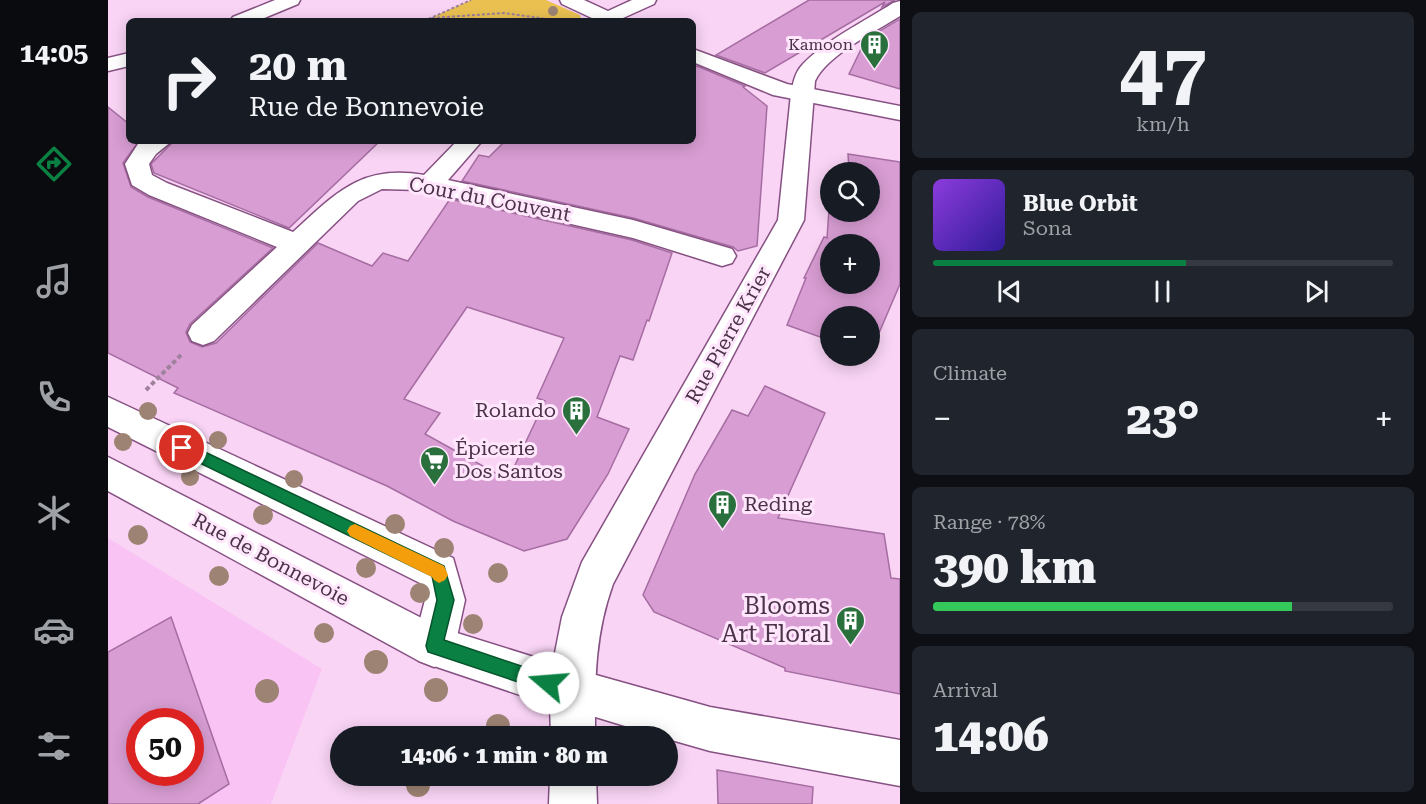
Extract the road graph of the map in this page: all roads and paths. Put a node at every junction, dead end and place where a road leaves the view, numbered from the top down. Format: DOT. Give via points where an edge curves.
graph roads {
  1 [pos="291,0"];
  2 [pos="471,0"];
  3 [pos="569,0"];
  4 [pos="647,0"];
  5 [pos="900,7"];
  6 [pos="247,18"];
  7 [pos="432,18"];
  8 [pos="538,18"];
  9 [pos="604,18"];
  10 [pos="612,18"];
  11 [pos="696,56"];
  12 [pos="126,60"];
  13 [pos="108,65"];
  14 [pos="802,94"];
  15 [pos="900,113"];
  16 [pos="155,144"];
  17 [pos="467,144"];
  18 [pos="429,185"];
  19 [pos="297,244"];
  20 [pos="722,256"];
  21 [pos="203,333"];
  22 [pos="113,414"];
  23 [pos="108,473"];
  24 [pos="434,646"];
  25 [pos="571,690"];
  26 [pos="573,726"];
  27 [pos="900,763"];
  28 [pos="573,786"];
  29 [pos="573,804"];
  1 -- 6 [label="street"];
  2 -- 7 [label="path"];
  3 -- 9 [label="street"];
  4 -- 10 [label="street"];
  5 -- 14 [label="street, Rue Pierre Krier" via="810,69"];
  7 -- 8 [label="path" via="512,13"];
  11 -- 14 [label="street" via="759,83"];
  12 -- 13 [label="street"];
  14 -- 15 [label="street"];
  14 -- 25 [label="street, Rue Pierre Krier" via="791,220 596,576 575,639"];
  16 -- 19 [label="street" via="137,164 141,179"];
  17 -- 18 [label="street"];
  18 -- 19 [label="street, Cour du Couvent" via="388,180 366,184"];
  18 -- 20 [label="street, Cour du Couvent" via="627,226"];
  19 -- 21 [label="street, Cour du Couvent"];
  21 -- 22 [label="path"];
  22 -- 24 [label="street" via="439,572 445,600"];
  23 -- 24 [label="street, Rue de Bonnevoie"];
  24 -- 25 [label="street, Rue de Bonnevoie"];
  25 -- 26 [label="street, Rue Pierre Krier"];
  25 -- 27 [label="street, Rue de Bonnevoie" via="710,729"];
  28 -- 29 [label="street"];
}
